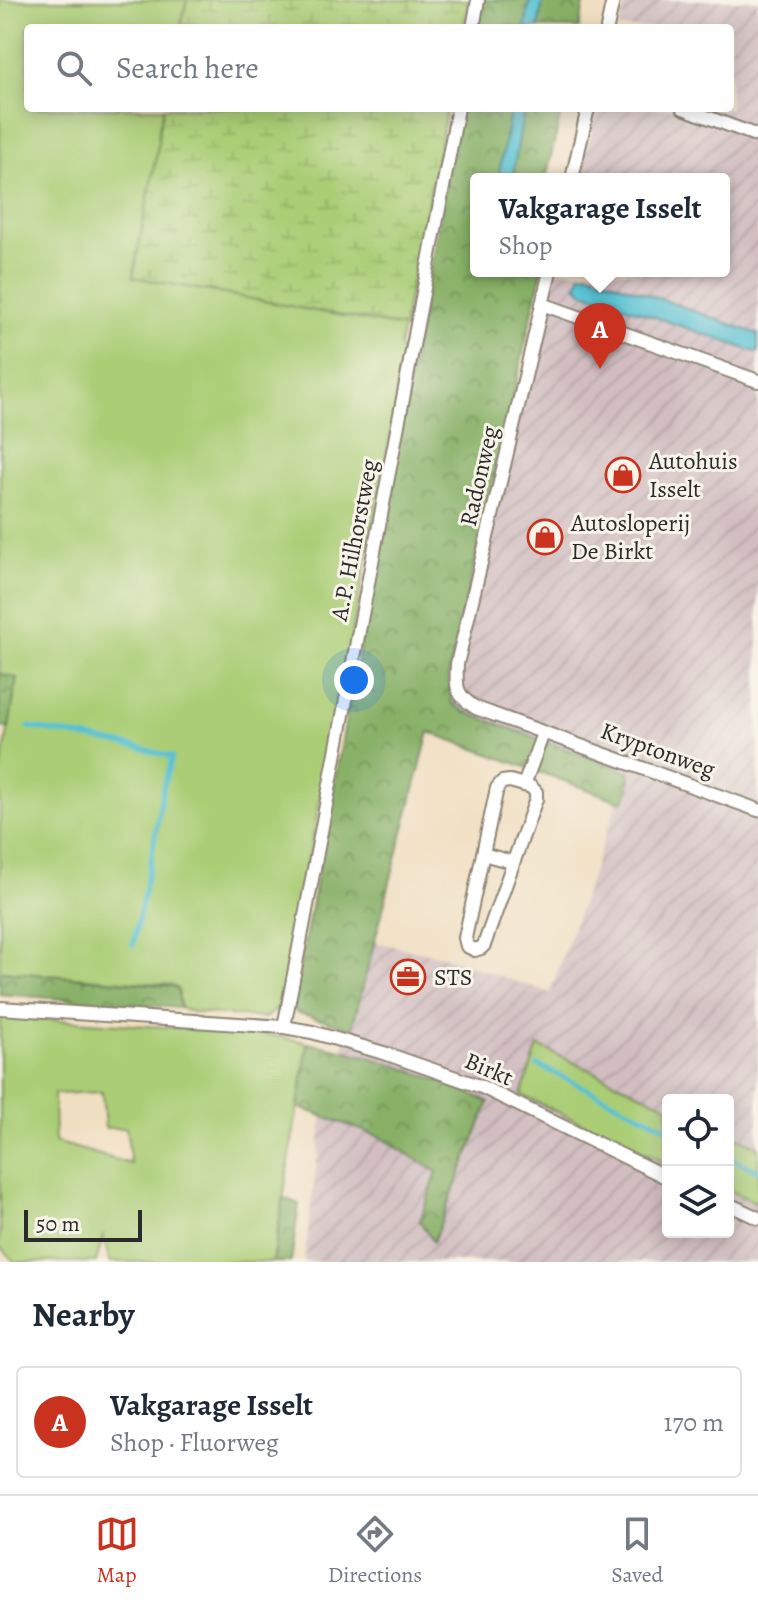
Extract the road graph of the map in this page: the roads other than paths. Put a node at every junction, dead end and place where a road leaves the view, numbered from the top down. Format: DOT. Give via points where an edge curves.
graph roads {
  1 [pos="478,0"];
  2 [pos="613,0"];
  3 [pos="474,24"];
  4 [pos="608,24"];
  5 [pos="457,112"];
  6 [pos="587,112"];
  7 [pos="694,112"];
  8 [pos="758,136"];
  9 [pos="573,173"];
  10 [pos="549,277"];
  11 [pos="542,304"];
  12 [pos="758,381"];
  13 [pos="458,692"];
  14 [pos="543,733"];
  15 [pos="524,785"];
  16 [pos="758,810"];
  17 [pos="483,854"];
  18 [pos="512,862"];
  19 [pos="0,1008"];
  20 [pos="284,1027"];
  21 [pos="662,1175"];
  22 [pos="734,1207"];
  23 [pos="758,1218"];
  1 -- 3 [label="street"];
  2 -- 4 [label="street"];
  5 -- 20 [label="street, A.P. Hilhorstweg"];
  6 -- 9 [label="street"];
  7 -- 8 [label="street"];
  10 -- 11 [label="street, Radonweg"];
  11 -- 12 [label="street"];
  11 -- 13 [label="street, Radonweg" via="457,664"];
  13 -- 14 [label="street, Kryptonweg" via="476,708"];
  14 -- 15 [label="street"];
  14 -- 16 [label="street, Kryptonweg"];
  15 -- 17 [label="street" via="510,781 497,788"];
  15 -- 18 [label="street" via="536,792 536,799"];
  17 -- 18 [label="street"];
  17 -- 18 [label="street" via="465,938 475,950 484,945"];
  19 -- 20 [label="street, Birkt"];
  20 -- 21 [label="street, Birkt" via="387,1054 482,1087"];
  22 -- 23 [label="street"];
}
